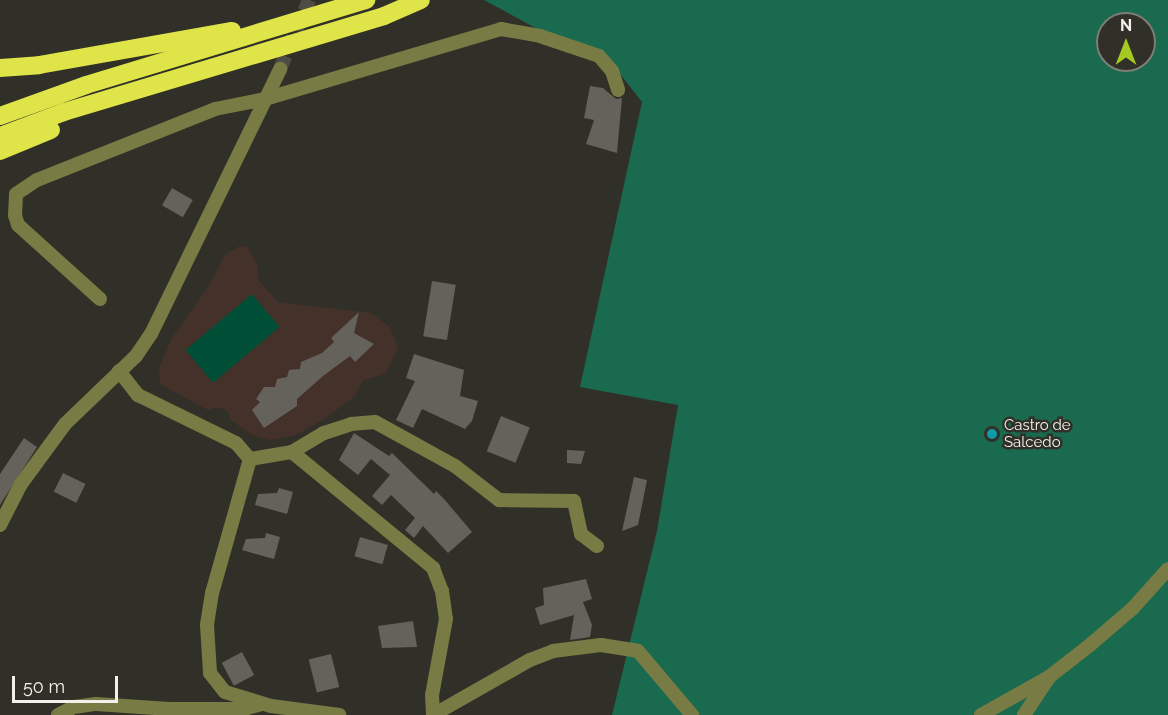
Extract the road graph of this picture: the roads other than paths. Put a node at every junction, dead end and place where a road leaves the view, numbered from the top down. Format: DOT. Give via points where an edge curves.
graph roads {
  1 [pos="366,0"];
  2 [pos="421,0"];
  3 [pos="316,17"];
  4 [pos="236,60"];
  5 [pos="0,68"];
  6 [pos="280,69"];
  7 [pos="618,90"];
  8 [pos="265,99"];
  9 [pos="0,116"];
  10 [pos="0,136"];
  11 [pos="0,151"];
  12 [pos="100,299"];
  13 [pos="119,371"];
  14 [pos="292,452"];
  15 [pos="250,459"];
  16 [pos="0,525"];
  17 [pos="597,546"];
  18 [pos="1168,569"];
  19 [pos="1049,677"];
  20 [pos="261,704"];
  21 [pos="310,713"];
  22 [pos="58,715"];
  23 [pos="339,715"];
  24 [pos="433,715"];
  25 [pos="692,715"];
  26 [pos="981,715"];
  27 [pos="1024,715"];
  1 -- 3 [label="highway"];
  2 -- 4 [label="highway" via="384,16"];
  3 -- 5 [label="highway" via="39,65"];
  3 -- 9 [label="highway" via="86,85"];
  4 -- 10 [label="highway" via="64,112"];
  4 -- 11 [label="highway"];
  6 -- 8 [label="street"];
  7 -- 8 [label="street" via="612,71 599,56 540,36 501,29"];
  8 -- 12 [label="street" via="215,109 37,180 16,194 18,225"];
  8 -- 13 [label="street" via="150,334"];
  13 -- 15 [label="street" via="138,395 236,443"];
  13 -- 16 [label="street" via="90,397 46,449 21,484"];
  14 -- 15 [label="street"];
  14 -- 17 [label="street" via="324,433 362,421 375,422 455,466 499,500 574,501 581,534"];
  14 -- 24 [label="street" via="433,568 442,591 446,619 432,695"];
  15 -- 20 [label="street" via="212,593 207,659 210,673 225,692"];
  18 -- 19 [label="street" via="1133,608"];
  19 -- 26 [label="street"];
  19 -- 27 [label="street"];
  20 -- 21 [label="street"];
  20 -- 22 [label="street" via="244,709 96,704 74,707"];
  21 -- 23 [label="street"];
  24 -- 25 [label="street" via="530,660 553,651 601,645 638,651"];
}
